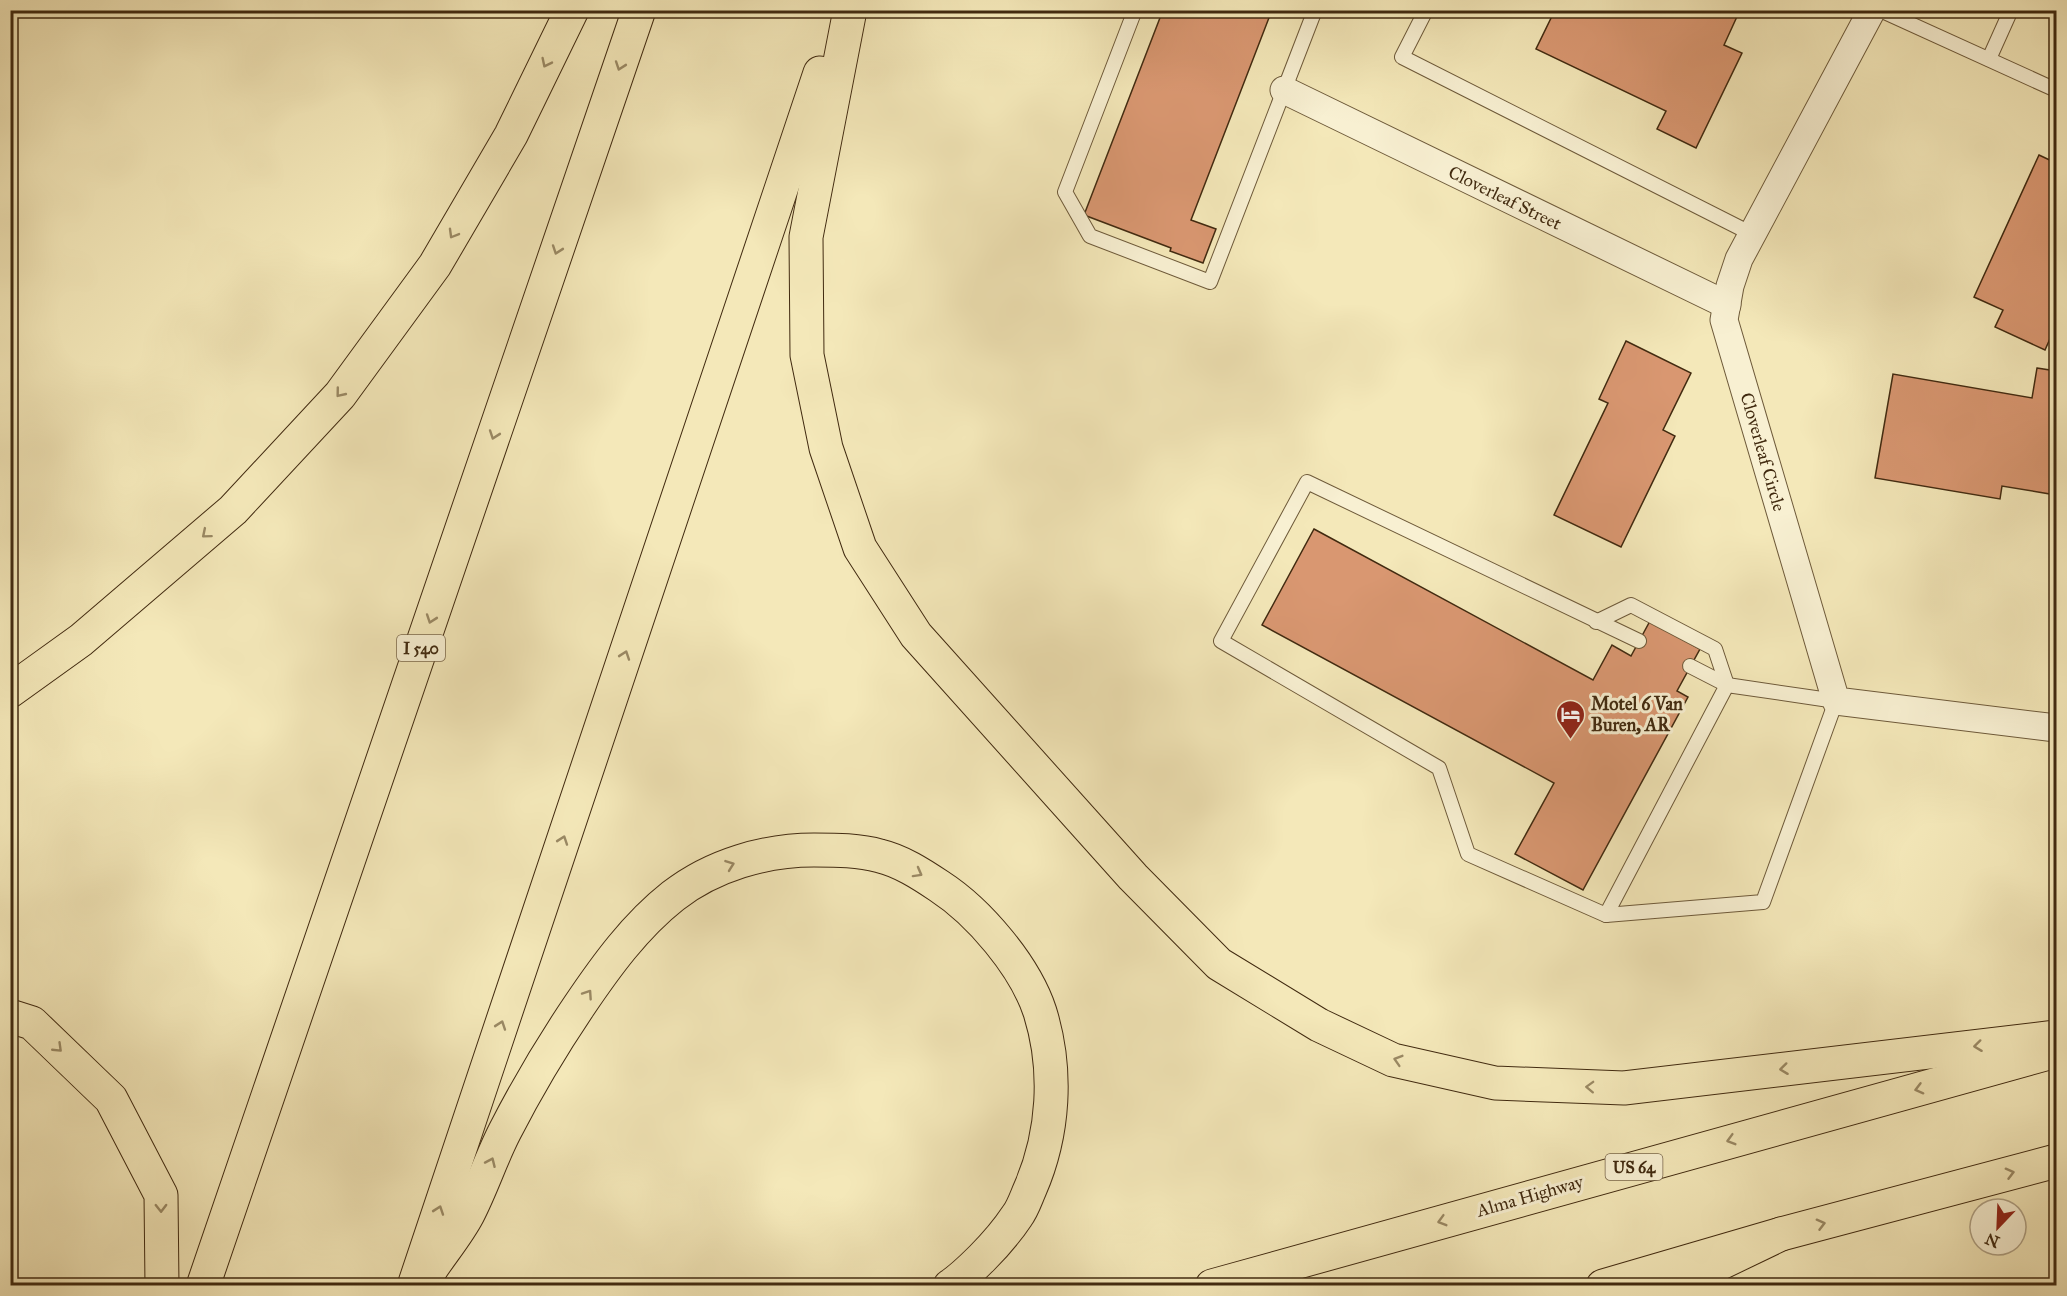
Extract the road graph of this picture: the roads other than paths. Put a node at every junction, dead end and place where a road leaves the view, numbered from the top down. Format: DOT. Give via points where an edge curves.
graph roads {
  1 [pos="572,10"];
  2 [pos="639,10"];
  3 [pos="841,10"];
  4 [pos="850,10"];
  5 [pos="1135,10"];
  6 [pos="1315,10"];
  7 [pos="1426,10"];
  8 [pos="1872,10"];
  9 [pos="1880,10"];
  10 [pos="2011,10"];
  11 [pos="1989,59"];
  12 [pos="1284,90"];
  13 [pos="2056,90"];
  14 [pos="1752,234"];
  15 [pos="1727,305"];
  16 [pos="1596,622"];
  17 [pos="1639,641"];
  18 [pos="1690,666"];
  19 [pos="1727,685"];
  20 [pos="10,691"];
  21 [pos="1836,701"];
  22 [pos="2056,728"];
  23 [pos="1606,915"];
  24 [pos="10,1016"];
  25 [pos="2056,1037"];
  26 [pos="2056,1051"];
  27 [pos="2056,1161"];
  28 [pos="1781,1234"];
  29 [pos="162,1286"];
  30 [pos="203,1286"];
  31 [pos="414,1286"];
  32 [pos="420,1286"];
  33 [pos="950,1286"];
  34 [pos="1212,1286"];
  35 [pos="1603,1286"];
  36 [pos="1673,1286"];
  1 -- 20 [label="main road, one-way" via="511,135 435,265 340,395 233,510 81,640"];
  2 -- 30 [label="main road, I 540, one-way"];
  31 -- 3 [label="main road, one-way"];
  25 -- 4 [label="main road, one-way" via="1624,1088 1495,1083 1393,1060 1319,1024 1219,964 1133,877 916,635 860,548 826,448 807,355 806,237"];
  5 -- 12 [label="lane" via="1065,192 1090,236 1210,282"];
  6 -- 12 [label="lane"];
  7 -- 14 [label="lane" via="1402,57"];
  8 -- 14 [label="street, Cloverleaf Circle"];
  9 -- 11 [label="lane"];
  10 -- 11 [label="lane"];
  11 -- 13 [label="lane"];
  12 -- 15 [label="street, Cloverleaf Street"];
  14 -- 15 [label="street, Cloverleaf Circle" via="1739,259"];
  15 -- 21 [label="street, Cloverleaf Circle" via="1724,320"];
  16 -- 17 [label="lane"];
  16 -- 19 [label="lane" via="1631,605 1715,649"];
  16 -- 23 [label="lane" via="1307,483 1221,641 1439,768 1468,854"];
  18 -- 19 [label="lane"];
  19 -- 21 [label="lane"];
  19 -- 23 [label="lane"];
  21 -- 22 [label="street"];
  21 -- 23 [label="lane" via="1763,902"];
  24 -- 29 [label="main road, one-way" via="32,1023 111,1099 161,1195"];
  26 -- 34 [label="main road, Alma Highway / US 64, one-way"];
  28 -- 27 [label="main road, one-way"];
  28 -- 35 [label="main road"];
  28 -- 36 [label="main road"];
  32 -- 33 [label="main road, one-way" via="467,1216 504,1133 549,1052 608,964 674,895 708,874 767,854 801,850 845,850 882,856 917,871 958,898 994,935 1021,973 1039,1010 1052,1089 1048,1134 1037,1173 1019,1214 997,1243"];
}
